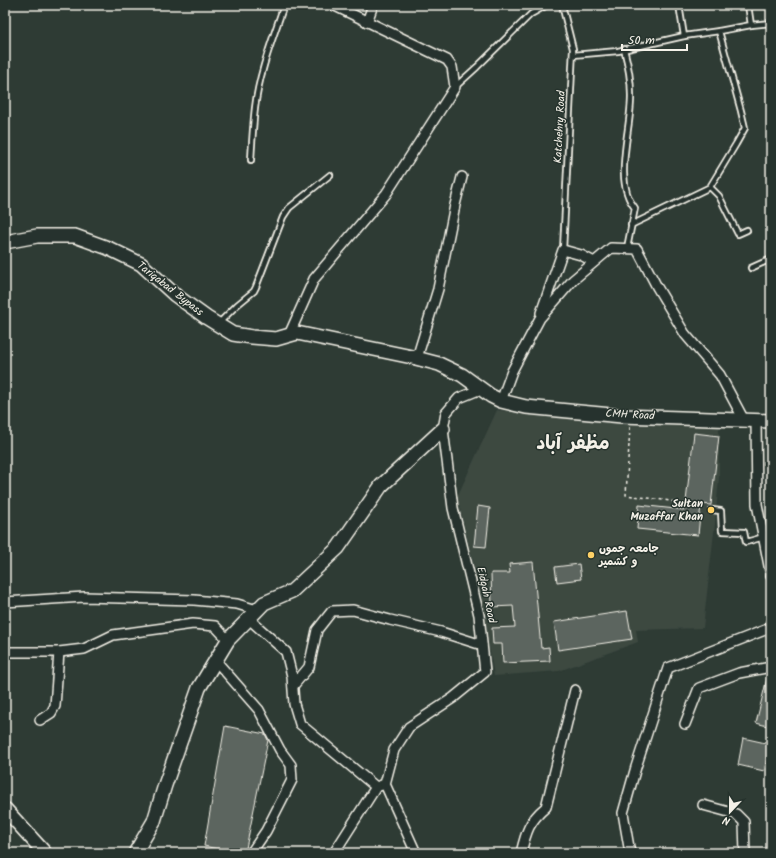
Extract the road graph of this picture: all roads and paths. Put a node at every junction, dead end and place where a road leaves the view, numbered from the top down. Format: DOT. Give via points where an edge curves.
graph roads {
  1 [pos="284,5"];
  2 [pos="333,5"];
  3 [pos="373,5"];
  4 [pos="547,5"];
  5 [pos="562,5"];
  6 [pos="679,5"];
  7 [pos="748,5"];
  8 [pos="366,22"];
  9 [pos="771,23"];
  10 [pos="751,26"];
  11 [pos="719,31"];
  12 [pos="684,36"];
  13 [pos="624,49"];
  14 [pos="572,55"];
  15 [pos="455,86"];
  16 [pos="251,160"];
  17 [pos="330,175"];
  18 [pos="462,177"];
  19 [pos="710,187"];
  20 [pos="631,226"];
  21 [pos="747,230"];
  22 [pos="5,242"];
  23 [pos="627,248"];
  24 [pos="563,250"];
  25 [pos="771,259"];
  26 [pos="594,262"];
  27 [pos="751,268"];
  28 [pos="540,318"];
  29 [pos="218,325"];
  30 [pos="289,335"];
  31 [pos="417,358"];
  32 [pos="491,395"];
  33 [pos="630,416"];
  34 [pos="750,420"];
  35 [pos="771,421"];
  36 [pos="443,429"];
  37 [pos="712,510"];
  38 [pos="764,537"];
  39 [pos="771,576"];
  40 [pos="5,602"];
  41 [pos="253,614"];
  42 [pos="771,624"];
  43 [pos="228,640"];
  44 [pos="482,645"];
  45 [pos="5,652"];
  46 [pos="59,652"];
  47 [pos="216,660"];
  48 [pos="771,667"];
  49 [pos="293,686"];
  50 [pos="575,690"];
  51 [pos="40,720"];
  52 [pos="685,724"];
  53 [pos="380,786"];
  54 [pos="703,805"];
  55 [pos="5,809"];
  56 [pos="44,852"];
  57 [pos="135,853"];
  58 [pos="251,853"];
  59 [pos="334,853"];
  60 [pos="416,853"];
  61 [pos="521,853"];
  62 [pos="630,853"];
  63 [pos="745,853"];
  1 -- 16 [label="lane" via="260,82 255,107"];
  2 -- 8 [label="street"];
  3 -- 8 [label="street"];
  4 -- 15 [label="lane" via="531,14"];
  5 -- 14 [label="lane, Katchehry Road" via="573,49"];
  6 -- 12 [label="lane"];
  7 -- 10 [label="lane"];
  8 -- 15 [label="street" via="447,60 452,67"];
  9 -- 10 [label="lane"];
  10 -- 11 [label="lane"];
  11 -- 12 [label="lane"];
  11 -- 19 [label="lane" via="745,128"];
  12 -- 13 [label="lane"];
  13 -- 14 [label="lane"];
  13 -- 20 [label="lane" via="631,95 623,174 626,194 634,208"];
  14 -- 24 [label="lane, Katchehry Road"];
  15 -- 30 [label="street" via="386,194 314,279"];
  17 -- 29 [label="lane" via="289,208 283,217 254,291"];
  18 -- 31 [label="street" via="438,289"];
  19 -- 20 [label="lane"];
  19 -- 21 [label="lane" via="719,196 738,234"];
  20 -- 23 [label="lane"];
  22 -- 29 [label="street, Tariqabad Bypass" via="37,236 75,236 108,248 141,264 175,295"];
  23 -- 26 [label="street" via="611,248"];
  23 -- 34 [label="street" via="637,249 656,287 685,334 720,375"];
  24 -- 26 [label="street"];
  24 -- 28 [label="street"];
  25 -- 27 [label="lane"];
  26 -- 28 [label="street" via="573,280"];
  28 -- 32 [label="street" via="512,371"];
  29 -- 30 [label="street, Tariqabad Bypass" via="233,334 252,338 276,339"];
  30 -- 31 [label="street, Tariqabad Bypass" via="297,333"];
  31 -- 32 [label="street, Tariqabad Bypass" via="439,364 462,375"];
  32 -- 33 [label="street, CMH Road" via="533,407"];
  32 -- 36 [label="street, Eidgah Road" via="459,398 446,413"];
  33 -- 34 [label="street, CMH Road"];
  33 -- 37 [label="path" via="626,495 711,507"];
  34 -- 35 [label="street, CMH Road"];
  34 -- 38 [label="street" via="757,504"];
  36 -- 41 [label="street" via="381,486 338,548 292,591 264,603"];
  36 -- 44 [label="street, Eidgah Road" via="453,508 480,615"];
  37 -- 38 [label="lane" via="721,511 722,531 744,532 746,542"];
  38 -- 39 [label="street"];
  40 -- 41 [label="street" via="84,597 194,600 237,604"];
  41 -- 43 [label="street"];
  41 -- 49 [label="street" via="286,652"];
  42 -- 62 [label="street" via="770,628 668,668 623,813"];
  43 -- 46 [label="street" via="215,626 193,624 113,635 84,649"];
  43 -- 47 [label="street"];
  44 -- 49 [label="street" via="353,610 332,611 317,630 309,667"];
  44 -- 53 [label="street, Eidgah Road" via="484,672 453,698 409,727 394,750"];
  45 -- 46 [label="street"];
  46 -- 51 [label="street" via="55,706 51,713"];
  47 -- 57 [label="street" via="199,688 154,821"];
  47 -- 58 [label="street" via="259,710 291,765 292,780 266,831"];
  48 -- 52 [label="street" via="739,673 699,688"];
  49 -- 53 [label="street" via="294,704 300,724"];
  50 -- 61 [label="street" via="546,807 535,816 525,835"];
  53 -- 59 [label="street"];
  53 -- 60 [label="street"];
  54 -- 63 [label="street" via="736,814 744,822"];
  55 -- 56 [label="street"];
}
